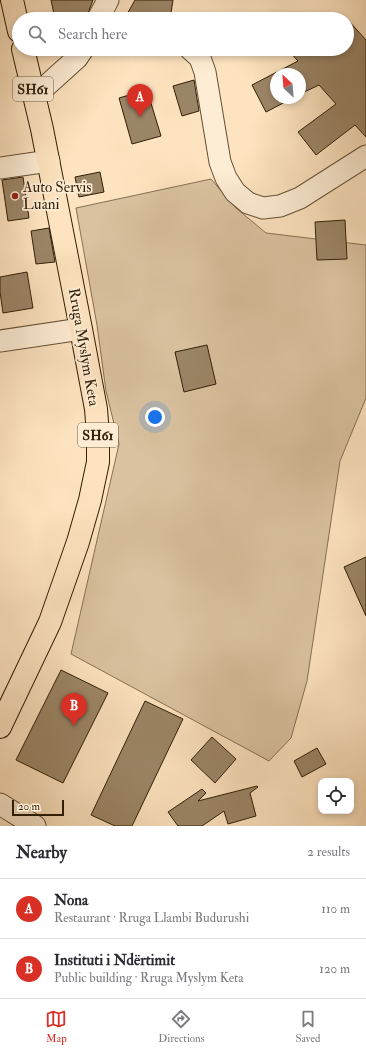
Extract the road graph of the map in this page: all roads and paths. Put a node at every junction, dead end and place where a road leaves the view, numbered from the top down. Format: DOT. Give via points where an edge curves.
graph roads {
  1 [pos="10,0"];
  2 [pos="108,0"];
  3 [pos="0,1"];
  4 [pos="13,12"];
  5 [pos="102,12"];
  6 [pos="25,56"];
  7 [pos="79,56"];
  8 [pos="198,56"];
  9 [pos="35,96"];
  10 [pos="366,156"];
  11 [pos="49,161"];
  12 [pos="0,168"];
  13 [pos="81,329"];
  14 [pos="0,340"];
  15 [pos="0,727"];
  16 [pos="0,804"];
  17 [pos="35,826"];
  1 -- 3 [label="street"];
  1 -- 4 [label="main road"];
  2 -- 5 [label="street"];
  6 -- 9 [label="main road, Rruga Myslym Keta / SH61"];
  7 -- 9 [label="street"];
  8 -- 10 [label="street" via="205,72 220,162 226,178 248,203 263,208 280,206 300,198"];
  9 -- 11 [label="main road, Rruga Myslym Keta / SH61"];
  11 -- 12 [label="street"];
  11 -- 13 [label="main road, Rruga Myslym Keta / SH61"];
  13 -- 14 [label="street"];
  13 -- 15 [label="main road, Rruga Myslym Keta / SH61" via="96,409 98,462 78,542 50,622"];
  16 -- 17 [label="street"];
}
